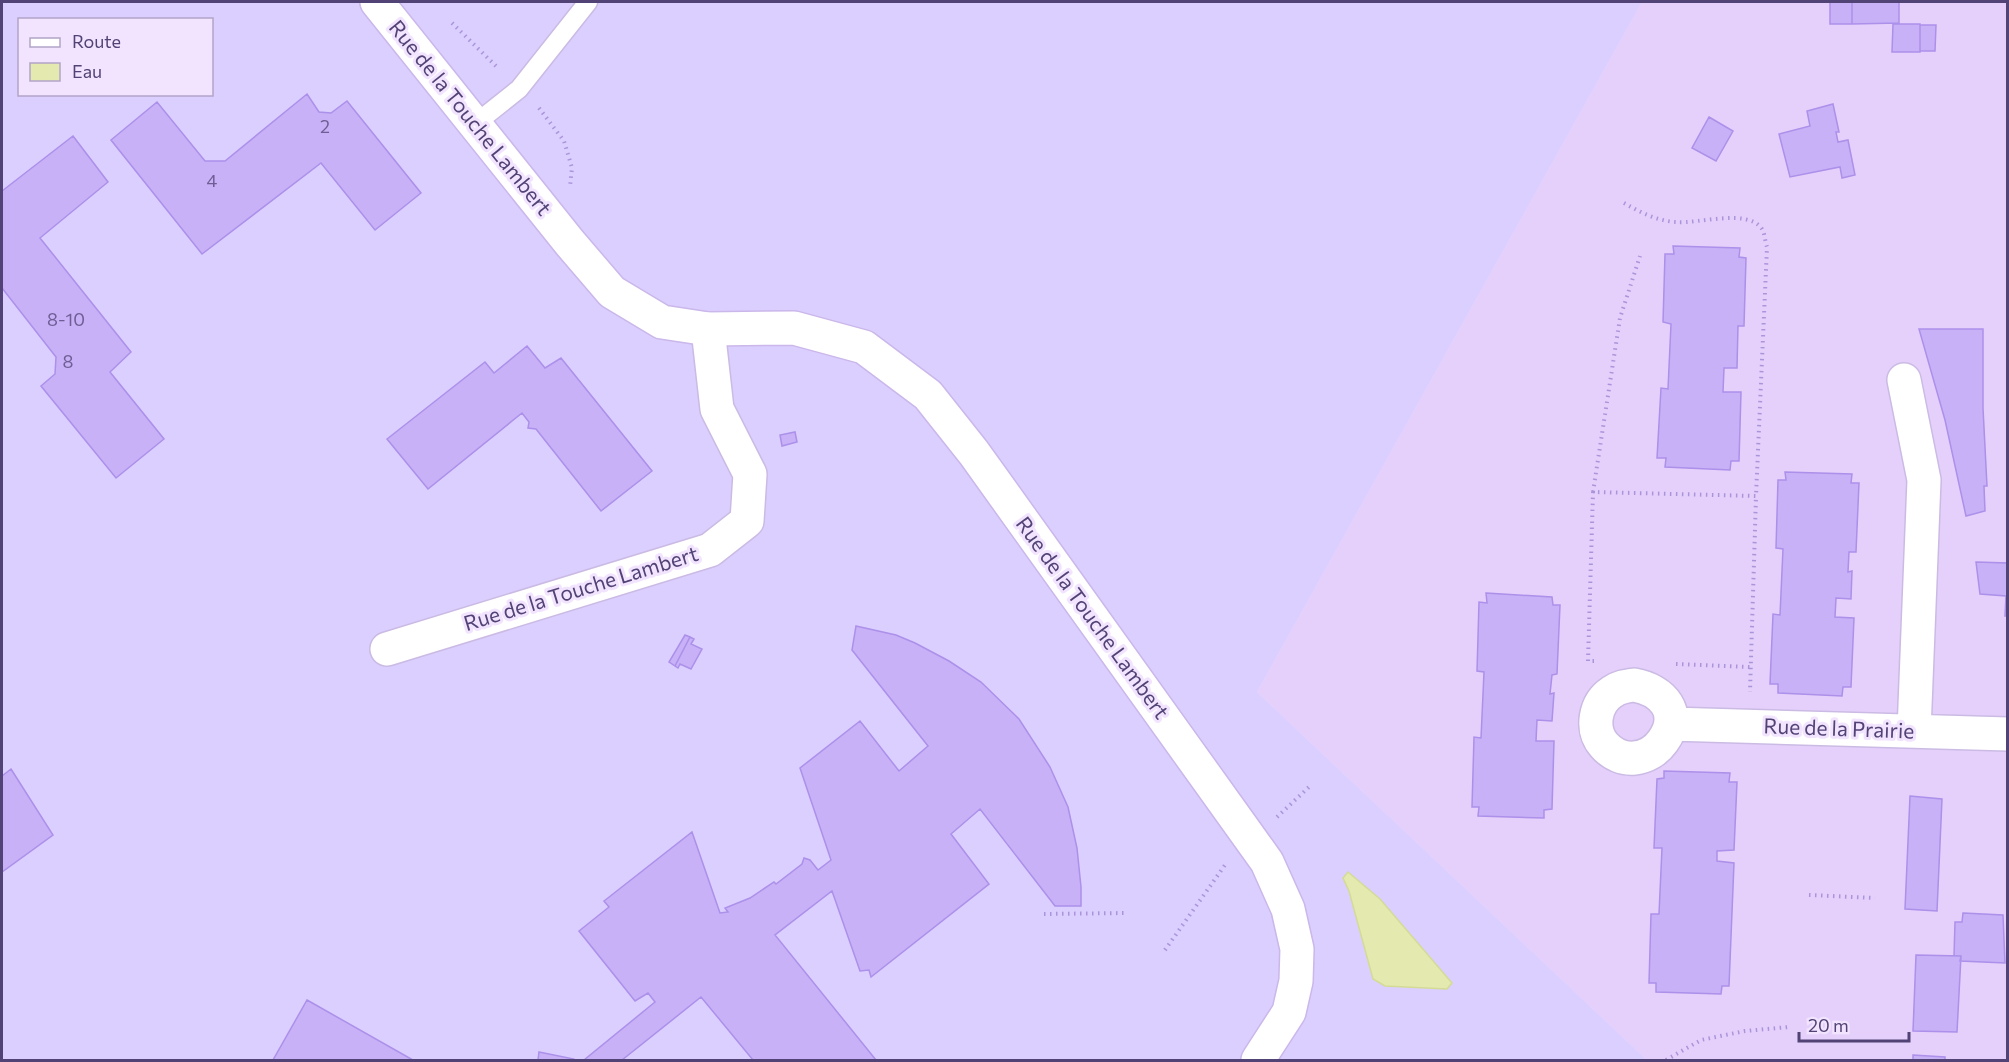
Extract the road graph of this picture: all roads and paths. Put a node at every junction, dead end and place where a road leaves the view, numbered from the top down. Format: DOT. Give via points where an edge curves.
graph roads {
  1 [pos="377,2"];
  2 [pos="588,2"];
  3 [pos="452,23"];
  4 [pos="519,89"];
  5 [pos="475,124"];
  6 [pos="1624,203"];
  7 [pos="546,213"];
  8 [pos="1640,256"];
  9 [pos="708,329"];
  10 [pos="1904,380"];
  11 [pos="1593,492"];
  12 [pos="1756,496"];
  13 [pos="387,649"];
  14 [pos="1599,661"];
  15 [pos="1669,664"];
  16 [pos="1751,667"];
  17 [pos="1671,724"];
  18 [pos="1748,726"];
  19 [pos="1914,731"];
  20 [pos="2007,734"];
  21 [pos="1309,787"];
  22 [pos="1253,842"];
  23 [pos="1809,895"];
  24 [pos="1875,898"];
  25 [pos="1127,913"];
  26 [pos="1044,914"];
  27 [pos="1165,950"];
  28 [pos="1789,1027"];
  29 [pos="1258,1060"];
  30 [pos="1666,1060"];
  1 -- 5 [label="street, Rue de la Touche Lambert"];
  2 -- 4 [label="lane"];
  3 -- 4 [label="path"];
  4 -- 5 [label="lane"];
  4 -- 7 [label="path" via="564,141 572,168 570,188 564,199"];
  5 -- 7 [label="street, Rue de la Touche Lambert"];
  6 -- 12 [label="path" via="1675,222 1744,218 1762,230 1767,247"];
  7 -- 9 [label="street, Rue de la Touche Lambert" via="612,292 662,322"];
  8 -- 11 [label="path" via="1620,318"];
  9 -- 13 [label="street, Rue de la Touche Lambert" via="717,409 750,474 747,521 710,549"];
  9 -- 22 [label="street, Rue de la Touche Lambert" via="794,328 864,348 928,395 974,453"];
  10 -- 19 [label="street" via="1924,480"];
  11 -- 12 [label="path"];
  11 -- 14 [label="path" via="1588,661"];
  12 -- 16 [label="path"];
  15 -- 16 [label="path"];
  16 -- 18 [label="path"];
  17 -- 18 [label="street, Rue de la Prairie"];
  18 -- 19 [label="street, Rue de la Prairie"];
  19 -- 20 [label="street, Rue de la Prairie"];
  21 -- 22 [label="path"];
  22 -- 27 [label="path" via="1226,864"];
  22 -- 29 [label="street, Rue de la Touche Lambert" via="1267,862 1288,909 1297,950 1296,981 1288,1012"];
  23 -- 24 [label="path"];
  25 -- 26 [label="path"];
  28 -- 30 [label="path" via="1701,1040"];
}
